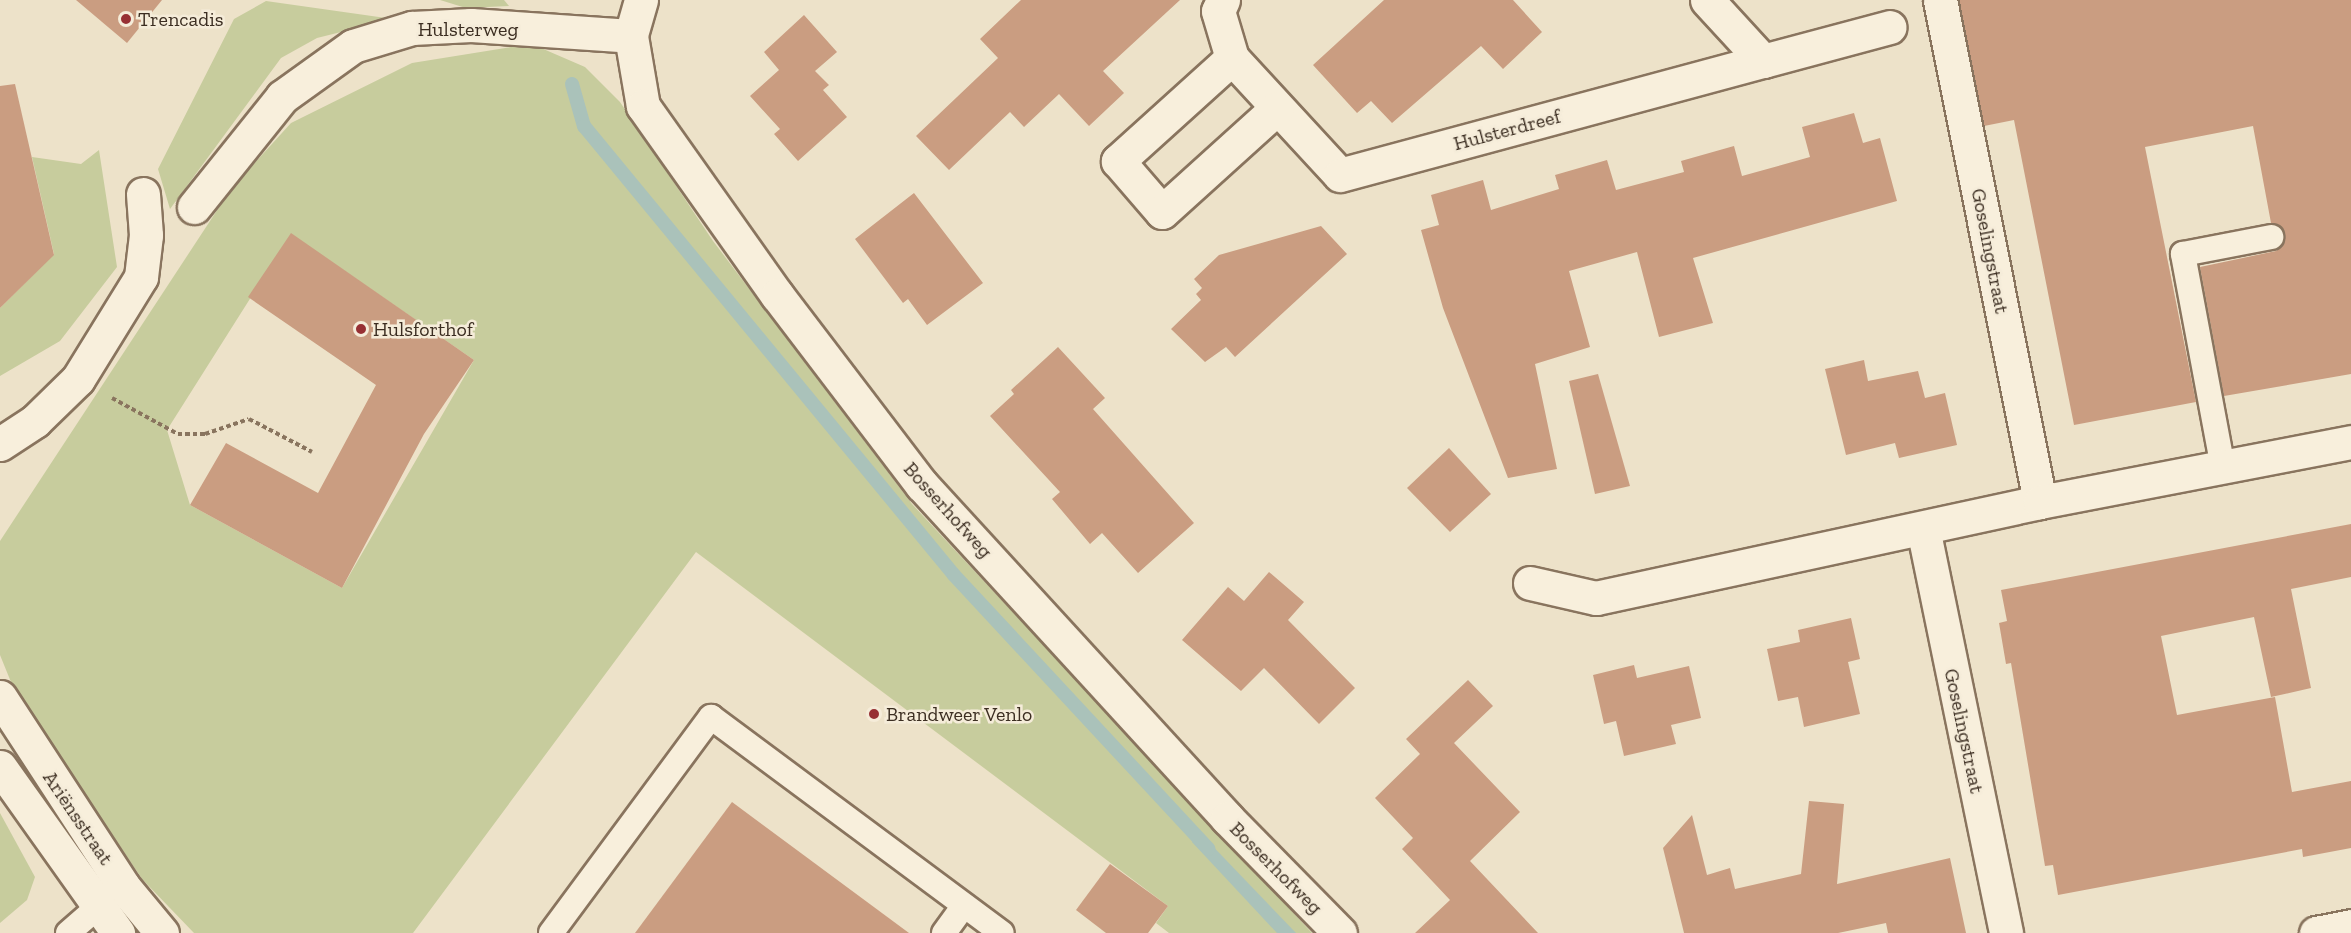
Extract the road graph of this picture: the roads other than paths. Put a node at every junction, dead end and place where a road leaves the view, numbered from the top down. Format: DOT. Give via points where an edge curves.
graph roads {
  1 [pos="641,0"];
  2 [pos="1222,0"];
  3 [pos="1707,0"];
  4 [pos="1941,0"];
  5 [pos="1890,27"];
  6 [pos="631,36"];
  7 [pos="1232,58"];
  8 [pos="1763,61"];
  9 [pos="1277,108"];
  10 [pos="143,194"];
  11 [pos="194,207"];
  12 [pos="2271,237"];
  13 [pos="2351,442"];
  14 [pos="0,444"];
  15 [pos="2223,468"];
  16 [pos="2040,502"];
  17 [pos="1923,528"];
  18 [pos="1530,583"];
  19 [pos="0,697"];
  20 [pos="0,767"];
  21 [pos="964,905"];
  22 [pos="97,908"];
  23 [pos="2351,926"];
  24 [pos="68,933"];
  25 [pos="118,933"];
  26 [pos="162,933"];
  27 [pos="551,933"];
  28 [pos="944,933"];
  29 [pos="1002,933"];
  30 [pos="1341,933"];
  31 [pos="2006,933"];
  32 [pos="2316,933"];
  1 -- 6 [label="street"];
  2 -- 7 [label="street, Hulsterdreef" via="1218,11"];
  3 -- 8 [label="street"];
  4 -- 16 [label="street, Goselingstraat"];
  5 -- 8 [label="street, Hulsterdreef"];
  6 -- 11 [label="street, Hulsterweg" via="471,25 412,28 353,46 282,97"];
  6 -- 30 [label="street, Bosserhofweg" via="634,68 649,116 750,258 922,485 1227,818"];
  7 -- 9 [label="street, Hulsterdreef"];
  7 -- 9 [label="street" via="1118,161 1162,212"];
  8 -- 9 [label="street, Hulsterdreef" via="1340,175"];
  10 -- 14 [label="street" via="146,235 141,277 78,379 35,421"];
  12 -- 15 [label="lane" via="2183,254"];
  13 -- 15 [label="street"];
  15 -- 16 [label="street"];
  16 -- 17 [label="street"];
  17 -- 18 [label="street" via="1596,598"];
  17 -- 31 [label="street, Goselingstraat"];
  19 -- 26 [label="street, Ariënsstraat" via="123,886"];
  20 -- 22 [label="street, Ariënsstraat"];
  21 -- 27 [label="lane" via="711,717"];
  21 -- 28 [label="lane"];
  21 -- 29 [label="lane"];
  22 -- 24 [label="lane"];
  22 -- 25 [label="street, Ariënsstraat"];
  23 -- 32 [label="street"];
}
